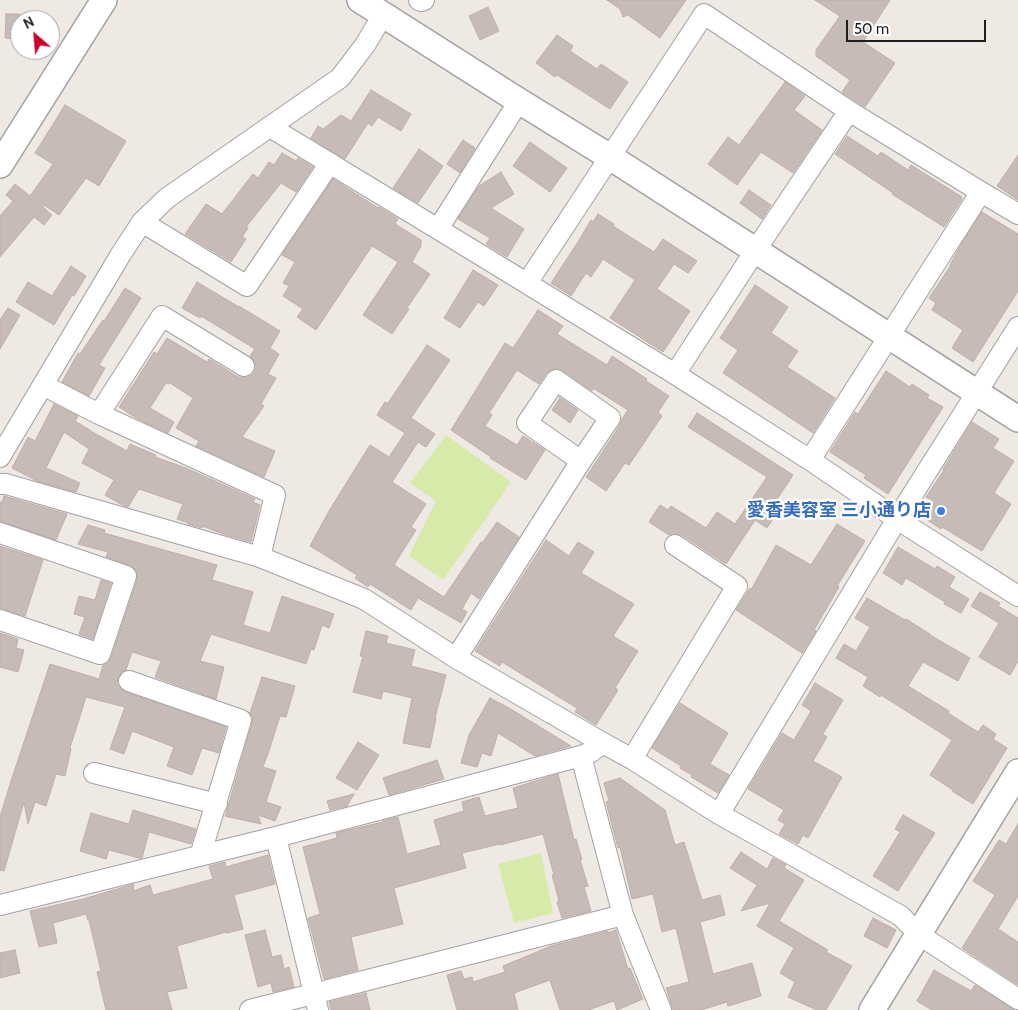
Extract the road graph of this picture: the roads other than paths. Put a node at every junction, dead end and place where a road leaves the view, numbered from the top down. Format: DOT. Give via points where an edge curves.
graph roads {
  1 [pos="104,0"];
  2 [pos="360,0"];
  3 [pos="419,0"];
  4 [pos="424,0"];
  5 [pos="709,7"];
  6 [pos="383,15"];
  7 [pos="519,101"];
  8 [pos="849,111"];
  9 [pos="270,127"];
  10 [pos="610,157"];
  11 [pos="330,163"];
  12 [pos="0,165"];
  13 [pos="981,192"];
  14 [pos="1018,214"];
  15 [pos="142,222"];
  16 [pos="438,229"];
  17 [pos="755,251"];
  18 [pos="527,283"];
  19 [pos="1018,327"];
  20 [pos="889,336"];
  21 [pos="244,366"];
  22 [pos="675,374"];
  23 [pos="43,385"];
  24 [pos="977,392"];
  25 [pos="100,414"];
  26 [pos="1018,419"];
  27 [pos="0,457"];
  28 [pos="810,460"];
  29 [pos="581,461"];
  30 [pos="0,484"];
  31 [pos="897,519"];
  32 [pos="0,533"];
  33 [pos="675,545"];
  34 [pos="260,557"];
  35 [pos="1018,596"];
  36 [pos="0,620"];
  37 [pos="456,658"];
  38 [pos="130,681"];
  39 [pos="603,743"];
  40 [pos="581,756"];
  41 [pos="632,759"];
  42 [pos="1018,772"];
  43 [pos="94,774"];
  44 [pos="216,804"];
  45 [pos="719,814"];
  46 [pos="276,837"];
  47 [pos="200,856"];
  48 [pos="0,905"];
  49 [pos="623,915"];
  50 [pos="918,934"];
  51 [pos="1018,999"];
  52 [pos="316,1002"];
  53 [pos="250,1010"];
  54 [pos="661,1010"];
  55 [pos="872,1010"];
  1 -- 12 [label="street"];
  2 -- 6 [label="street"];
  3 -- 4 [label="street"];
  5 -- 8 [label="street"];
  5 -- 10 [label="street"];
  6 -- 7 [label="street"];
  6 -- 9 [label="street" via="340,78"];
  7 -- 10 [label="street"];
  7 -- 16 [label="street"];
  8 -- 13 [label="street"];
  8 -- 17 [label="street"];
  9 -- 11 [label="street"];
  9 -- 15 [label="street" via="167,198"];
  10 -- 17 [label="street"];
  10 -- 18 [label="street"];
  11 -- 15 [label="street" via="247,286"];
  11 -- 16 [label="street"];
  13 -- 14 [label="street"];
  13 -- 20 [label="street"];
  15 -- 23 [label="street"];
  16 -- 18 [label="street"];
  17 -- 20 [label="street"];
  17 -- 22 [label="street"];
  18 -- 22 [label="street"];
  19 -- 24 [label="street"];
  20 -- 24 [label="street"];
  20 -- 28 [label="street"];
  21 -- 25 [label="street" via="162,316"];
  22 -- 28 [label="street"];
  23 -- 25 [label="street"];
  23 -- 27 [label="street"];
  24 -- 26 [label="street"];
  24 -- 31 [label="street"];
  25 -- 34 [label="street" via="274,495"];
  28 -- 31 [label="street"];
  29 -- 37 [label="street"];
  30 -- 34 [label="street"];
  31 -- 35 [label="street"];
  31 -- 45 [label="street"];
  32 -- 36 [label="street" via="126,576 100,654"];
  33 -- 41 [label="street" via="737,586"];
  34 -- 37 [label="street" via="364,599"];
  37 -- 39 [label="street"];
  38 -- 44 [label="street" via="241,720"];
  39 -- 40 [label="street"];
  39 -- 41 [label="street"];
  40 -- 46 [label="street"];
  40 -- 49 [label="street"];
  41 -- 45 [label="street"];
  42 -- 50 [label="street"];
  43 -- 44 [label="street"];
  44 -- 47 [label="street"];
  45 -- 50 [label="street" via="901,916"];
  46 -- 47 [label="street"];
  46 -- 52 [label="street"];
  47 -- 48 [label="street"];
  49 -- 52 [label="street"];
  49 -- 54 [label="street"];
  50 -- 51 [label="street"];
  50 -- 55 [label="street"];
  52 -- 53 [label="street"];
}
